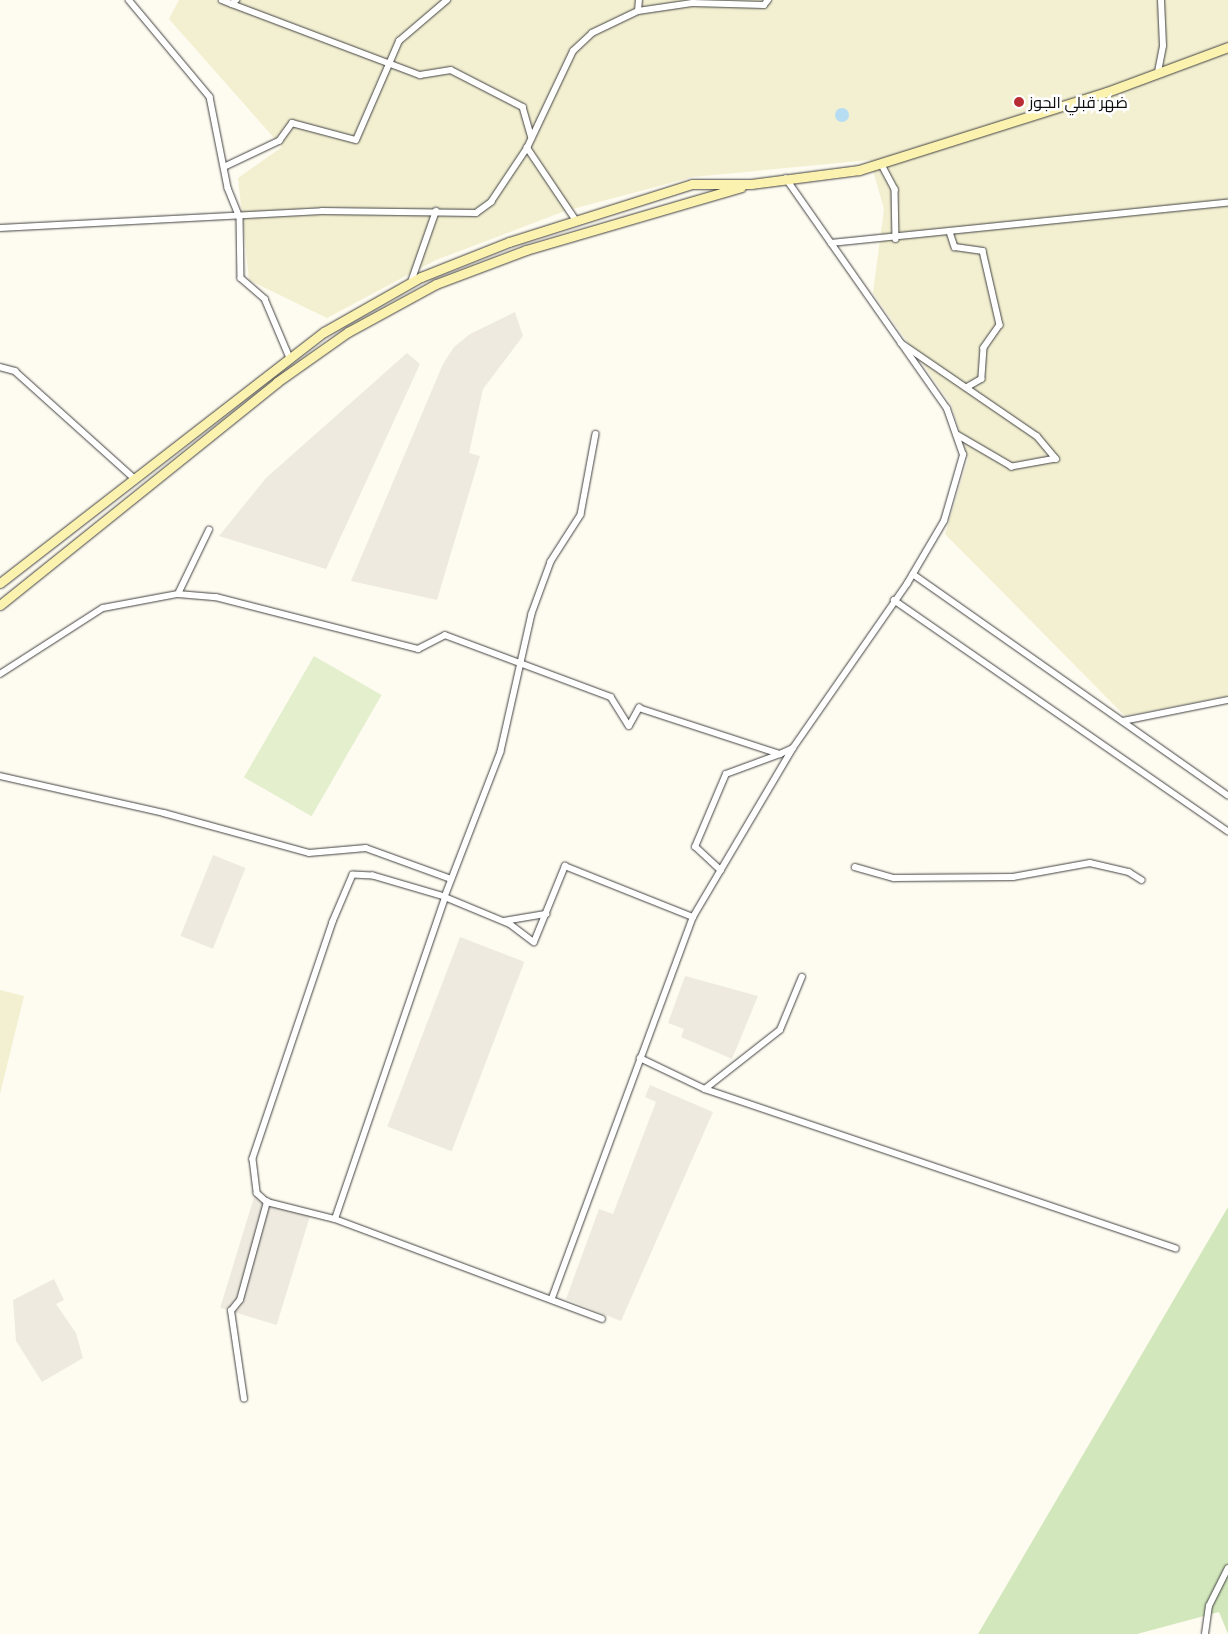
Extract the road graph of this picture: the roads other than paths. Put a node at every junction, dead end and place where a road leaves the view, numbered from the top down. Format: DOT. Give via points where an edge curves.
graph roads {
  1 [pos="130,0"];
  2 [pos="222,0"];
  3 [pos="447,0"];
  4 [pos="639,0"];
  5 [pos="768,0"];
  6 [pos="1161,0"];
  7 [pos="234,2"];
  8 [pos="638,11"];
  9 [pos="1228,47"];
  10 [pos="391,64"];
  11 [pos="1158,72"];
  12 [pos="532,138"];
  13 [pos="527,148"];
  14 [pos="881,163"];
  15 [pos="226,166"];
  16 [pos="786,179"];
  17 [pos="751,184"];
  18 [pos="1228,203"];
  19 [pos="436,211"];
  20 [pos="240,217"];
  21 [pos="576,220"];
  22 [pos="0,228"];
  23 [pos="950,232"];
  24 [pos="896,239"];
  25 [pos="831,243"];
  26 [pos="411,282"];
  27 [pos="901,342"];
  28 [pos="290,358"];
  29 [pos="0,367"];
  30 [pos="968,387"];
  31 [pos="596,434"];
  32 [pos="956,435"];
  33 [pos="144,470"];
  34 [pos="134,478"];
  35 [pos="153,482"];
  36 [pos="76,525"];
  37 [pos="208,530"];
  38 [pos="86,536"];
  39 [pos="47,548"];
  40 [pos="57,558"];
  41 [pos="913,574"];
  42 [pos="0,584"];
  43 [pos="178,594"];
  44 [pos="894,600"];
  45 [pos="0,605"];
  46 [pos="520,662"];
  47 [pos="0,674"];
  48 [pos="1228,700"];
  49 [pos="1123,721"];
  50 [pos="793,748"];
  51 [pos="780,754"];
  52 [pos="0,776"];
  53 [pos="1228,794"];
  54 [pos="1228,831"];
  55 [pos="855,867"];
  56 [pos="721,871"];
  57 [pos="451,879"];
  58 [pos="1142,880"];
  59 [pos="445,897"];
  60 [pos="546,914"];
  61 [pos="693,917"];
  62 [pos="504,921"];
  63 [pos="802,977"];
  64 [pos="640,1058"];
  65 [pos="705,1089"];
  66 [pos="267,1202"];
  67 [pos="335,1219"];
  68 [pos="1176,1248"];
  69 [pos="552,1298"];
  70 [pos="602,1319"];
  71 [pos="244,1399"];
  72 [pos="1228,1568"];
  73 [pos="1205,1634"];
  1 -- 15 [label="street" via="210,97"];
  2 -- 7 [label="street"];
  3 -- 10 [label="street" via="404,34"];
  4 -- 8 [label="street"];
  5 -- 8 [label="street" via="764,5 693,3"];
  6 -- 11 [label="street" via="1163,46"];
  7 -- 10 [label="street"];
  8 -- 12 [label="street" via="592,33 572,51"];
  9 -- 11 [label="main road"];
  10 -- 12 [label="street" via="420,75 451,70 511,99 527,111"];
  10 -- 15 [label="street" via="356,140 292,123 279,141"];
  11 -- 14 [label="main road"];
  12 -- 13 [label="street"];
  13 -- 19 [label="street" via="485,209"];
  13 -- 21 [label="street"];
  14 -- 16 [label="main road"];
  14 -- 24 [label="street" via="895,189"];
  15 -- 20 [label="street" via="228,188"];
  16 -- 17 [label="main road"];
  16 -- 25 [label="street"];
  17 -- 21 [label="main road" via="692,184"];
  17 -- 35 [label="main road" via="526,250 436,284 332,343"];
  18 -- 23 [label="street"];
  19 -- 20 [label="street"];
  19 -- 26 [label="street"];
  20 -- 22 [label="street"];
  20 -- 28 [label="street" via="241,278 265,299"];
  21 -- 26 [label="main road"];
  23 -- 24 [label="street"];
  23 -- 30 [label="street" via="955,247 983,251 1000,325 986,342 980,383"];
  24 -- 25 [label="street"];
  25 -- 27 [label="street"];
  26 -- 28 [label="main road" via="324,332"];
  27 -- 30 [label="street"];
  27 -- 32 [label="street" via="947,408"];
  28 -- 33 [label="main road"];
  29 -- 34 [label="street" via="16,371"];
  30 -- 32 [label="street" via="1045,442 1056,459 1012,466"];
  31 -- 46 [label="street" via="581,515 551,562"];
  32 -- 41 [label="street" via="963,455 944,521"];
  33 -- 34 [label="main road"];
  33 -- 35 [label="main road"];
  34 -- 36 [label="main road"];
  35 -- 38 [label="main road"];
  36 -- 38 [label="main road" via="85,529"];
  36 -- 39 [label="main road"];
  37 -- 43 [label="street"];
  38 -- 40 [label="main road"];
  39 -- 40 [label="main road" via="48,557"];
  39 -- 42 [label="main road"];
  40 -- 45 [label="main road"];
  41 -- 44 [label="street"];
  41 -- 49 [label="street"];
  43 -- 46 [label="street" via="216,597 418,649 445,635"];
  43 -- 47 [label="street" via="103,608"];
  44 -- 50 [label="street"];
  44 -- 54 [label="street"];
  46 -- 51 [label="street" via="611,697 629,726 639,708 645,709"];
  46 -- 57 [label="street" via="501,752"];
  48 -- 49 [label="street"];
  49 -- 53 [label="street"];
  50 -- 51 [label="street"];
  50 -- 56 [label="street"];
  51 -- 56 [label="street" via="726,774 695,847"];
  52 -- 57 [label="street" via="164,813 309,853 366,848"];
  55 -- 58 [label="street" via="886,877 1013,876 1090,863"];
  56 -- 61 [label="street"];
  57 -- 59 [label="street"];
  59 -- 62 [label="street"];
  59 -- 66 [label="street" via="373,876 353,876 253,1159 258,1192"];
  59 -- 67 [label="street"];
  60 -- 61 [label="street" via="565,866"];
  60 -- 62 [label="street"];
  60 -- 62 [label="street" via="534,942"];
  61 -- 64 [label="street"];
  63 -- 65 [label="street" via="780,1030"];
  64 -- 65 [label="street"];
  64 -- 69 [label="street"];
  65 -- 68 [label="street"];
  66 -- 67 [label="street"];
  66 -- 71 [label="street" via="240,1300 231,1311"];
  67 -- 69 [label="street"];
  69 -- 70 [label="street"];
  72 -- 73 [label="street" via="1208,1606"];
}
